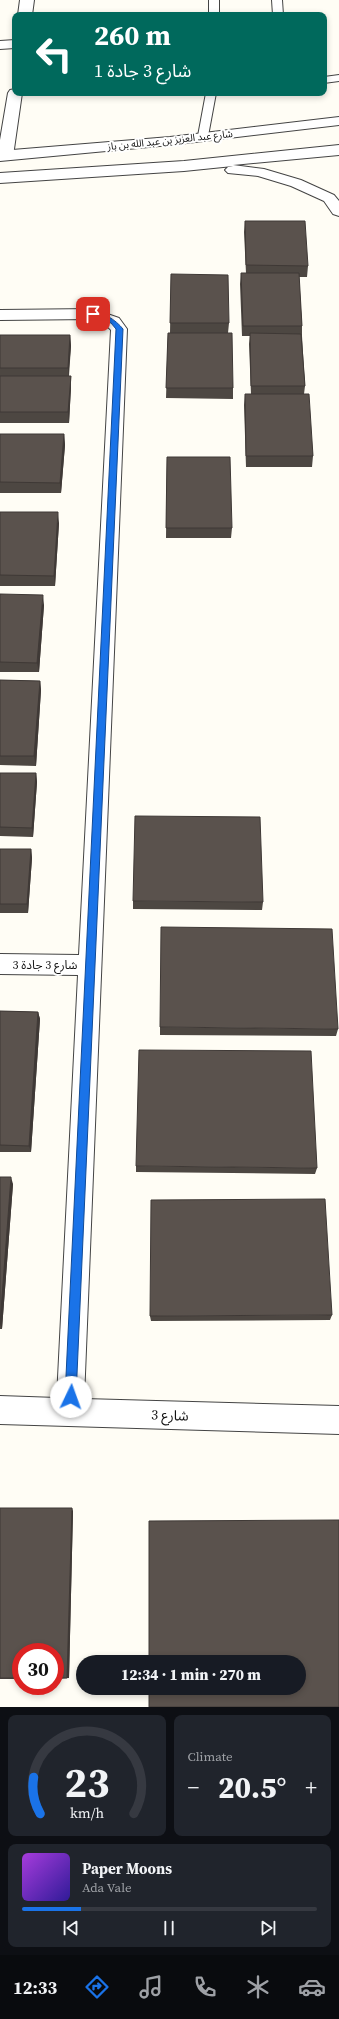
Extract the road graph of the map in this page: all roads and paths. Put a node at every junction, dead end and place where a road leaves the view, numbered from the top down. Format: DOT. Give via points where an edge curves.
graph roads {
  1 [pos="27,0"];
  2 [pos="214,0"];
  3 [pos="277,0"];
  4 [pos="25,12"];
  5 [pos="214,12"];
  6 [pos="278,12"];
  7 [pos="12,44"];
  8 [pos="0,45"];
  9 [pos="339,78"];
  10 [pos="327,80"];
  11 [pos="14,96"];
  12 [pos="210,96"];
  13 [pos="339,121"];
  14 [pos="203,136"];
  15 [pos="339,150"];
  16 [pos="3,156"];
  17 [pos="184,166"];
  18 [pos="0,178"];
  19 [pos="339,210"];
  20 [pos="0,315"];
  21 [pos="0,964"];
  22 [pos="91,965"];
  23 [pos="0,1410"];
  24 [pos="70,1412"];
  25 [pos="339,1420"];
  1 -- 4 [label="street"];
  2 -- 5 [label="lane"];
  3 -- 6 [label="lane"];
  7 -- 8 [label="street"];
  9 -- 10 [label="lane"];
  11 -- 16 [label="street"];
  12 -- 14 [label="lane"];
  13 -- 14 [label="street, شارع عبد العزيز بن عبد الله بن باز"];
  14 -- 16 [label="street, شارع عبد العزيز بن عبد الله بن باز"];
  15 -- 17 [label="street"];
  17 -- 18 [label="street"];
  17 -- 19 [label="street" via="259,172 296,183 330,198"];
  20 -- 22 [label="street" via="93,314 113,322 119,329"];
  21 -- 22 [label="street, شارع 3 جادة 3"];
  22 -- 24 [label="street"];
  23 -- 24 [label="street, شارع 3"];
  24 -- 25 [label="street, شارع 3"];
}
